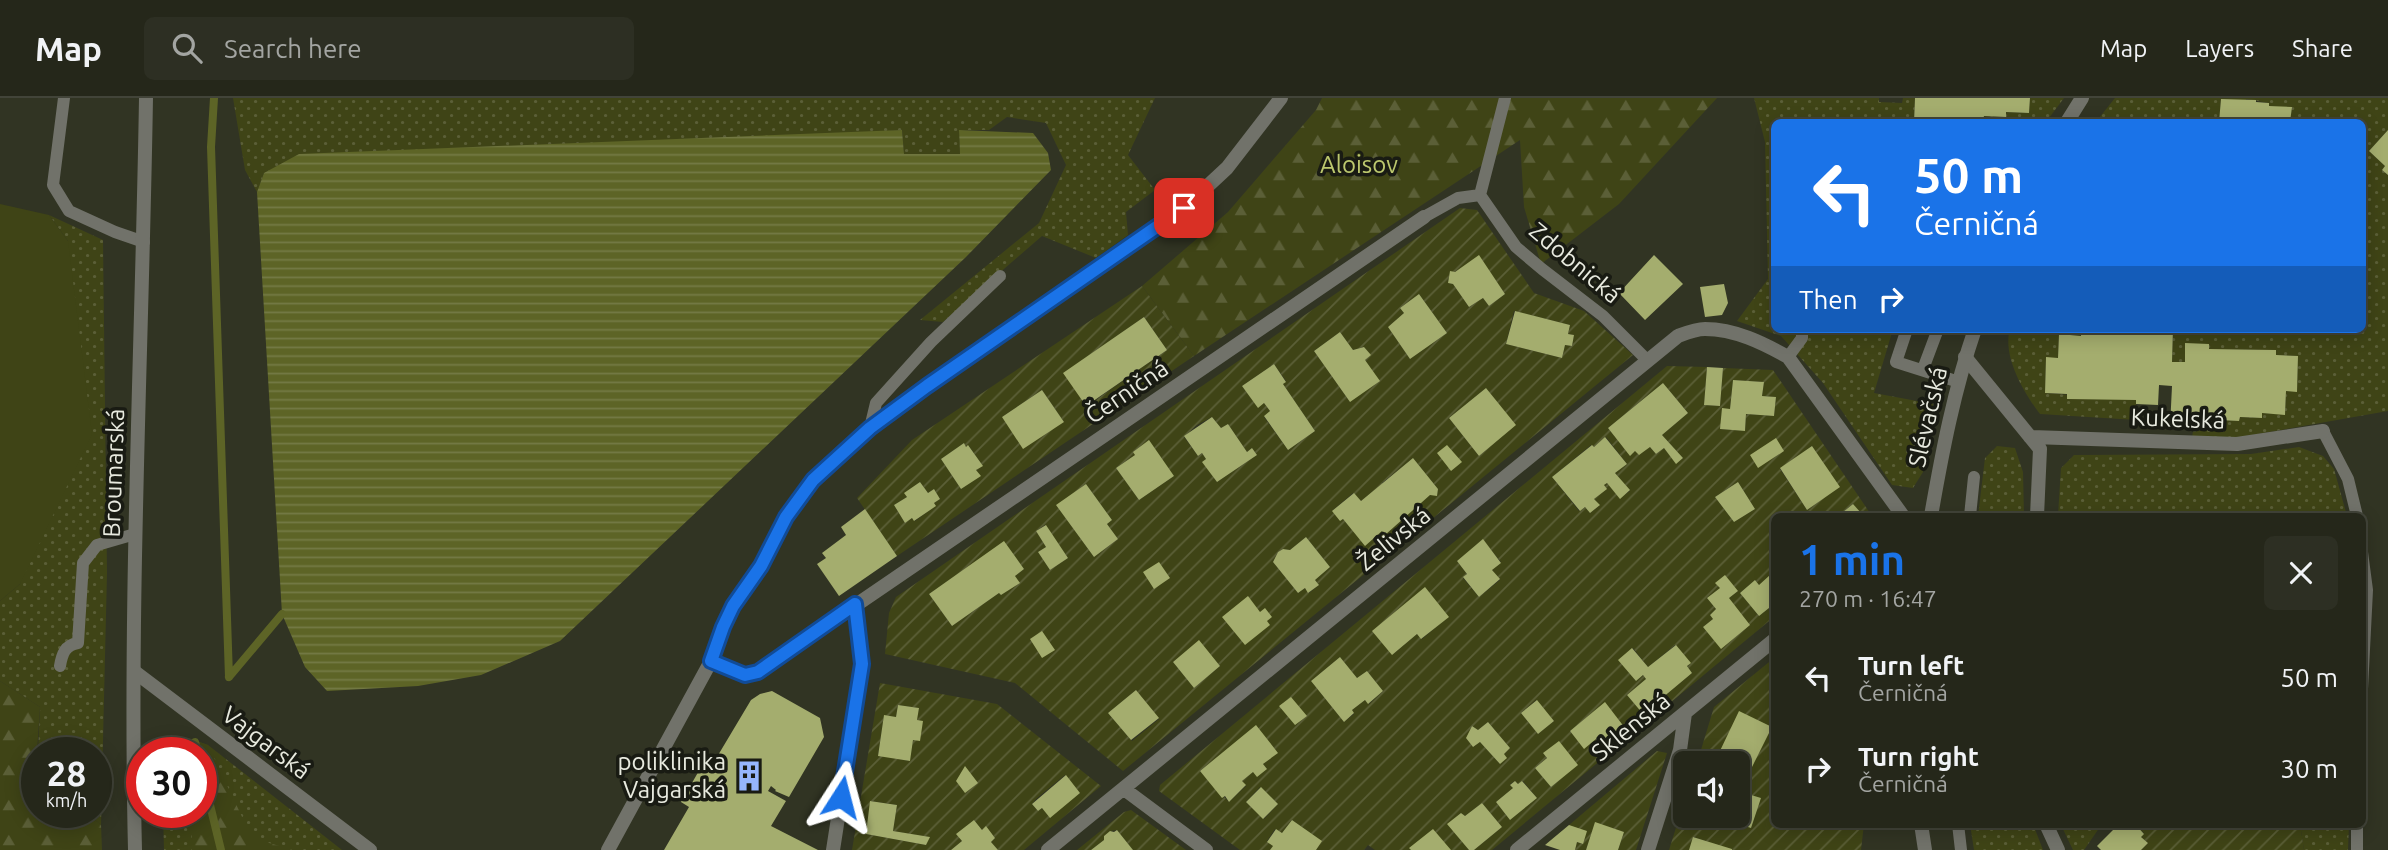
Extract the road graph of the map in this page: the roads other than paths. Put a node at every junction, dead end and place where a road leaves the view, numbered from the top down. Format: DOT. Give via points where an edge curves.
graph roads {
  1 [pos="64,98"];
  2 [pos="146,98"];
  3 [pos="1281,98"];
  4 [pos="1505,98"];
  5 [pos="2082,98"];
  6 [pos="2069,119"];
  7 [pos="1480,195"];
  8 [pos="1424,217"];
  9 [pos="144,242"];
  10 [pos="1000,276"];
  11 [pos="1802,333"];
  12 [pos="1906,333"];
  13 [pos="1936,333"];
  14 [pos="1974,333"];
  15 [pos="1788,357"];
  16 [pos="1965,357"];
  17 [pos="1647,360"];
  18 [pos="1923,369"];
  19 [pos="1959,382"];
  20 [pos="870,428"];
  21 [pos="2323,431"];
  22 [pos="2030,437"];
  23 [pos="1974,477"];
  24 [pos="1901,513"];
  25 [pos="1932,513"];
  26 [pos="1970,513"];
  27 [pos="2037,513"];
  28 [pos="2356,513"];
  29 [pos="135,534"];
  30 [pos="2366,582"];
  31 [pos="855,604"];
  32 [pos="2366,610"];
  33 [pos="1771,642"];
  34 [pos="711,661"];
  35 [pos="60,666"];
  36 [pos="135,672"];
  37 [pos="1685,713"];
  38 [pos="1124,789"];
  39 [pos="1922,828"];
  40 [pos="1958,828"];
  41 [pos="2048,828"];
  42 [pos="2357,828"];
  43 [pos="135,850"];
  44 [pos="370,850"];
  45 [pos="608,850"];
  46 [pos="833,850"];
  47 [pos="1048,850"];
  48 [pos="1206,850"];
  49 [pos="1517,850"];
  50 [pos="1648,850"];
  51 [pos="1925,850"];
  52 [pos="1961,850"];
  53 [pos="2058,850"];
  54 [pos="2357,850"];
  1 -- 9 [label="lane" via="53,185 69,211"];
  2 -- 9 [label="street, Broumarská"];
  3 -- 20 [label="street" via="1227,168 1184,208"];
  4 -- 7 [label="lane"];
  5 -- 6 [label="street"];
  7 -- 8 [label="lane" via="1458,198"];
  7 -- 17 [label="lane, Zdobnická" via="1516,247 1604,316"];
  8 -- 31 [label="street, Černičná"];
  9 -- 29 [label="street, Broumarská"];
  10 -- 20 [label="lane" via="876,403"];
  11 -- 15 [label="lane"];
  12 -- 18 [label="lane" via="1896,362"];
  13 -- 18 [label="lane"];
  14 -- 16 [label="street, Slévačská"];
  15 -- 17 [label="street, Želivská" via="1760,342 1704,329 1678,335"];
  15 -- 24 [label="street"];
  16 -- 19 [label="street, Slévačská"];
  16 -- 22 [label="street"];
  17 -- 38 [label="street, Želivská"];
  18 -- 19 [label="lane"];
  19 -- 25 [label="street, Slévačská"];
  20 -- 34 [label="street" via="813,480 786,517 761,566 733,606"];
  21 -- 22 [label="street, Kukelská" via="2237,444"];
  21 -- 28 [label="lane" via="2348,479"];
  22 -- 27 [label="street" via="2040,449"];
  23 -- 26 [label="lane"];
  29 -- 35 [label="lane" via="97,545 83,563 78,643 65,650"];
  29 -- 36 [label="street, Broumarská"];
  30 -- 32 [label="lane"];
  31 -- 34 [label="street, Černičná" via="758,672 745,675"];
  31 -- 46 [label="street" via="862,664"];
  33 -- 37 [label="street, Sklenská"];
  34 -- 45 [label="street"];
  36 -- 43 [label="street, Broumarská"];
  36 -- 44 [label="street, Vajgarská"];
  37 -- 49 [label="street, Sklenská"];
  37 -- 50 [label="street" via="1680,750"];
  38 -- 47 [label="street, Želivská"];
  38 -- 48 [label="street"];
  39 -- 51 [label="street"];
  40 -- 52 [label="lane"];
  41 -- 53 [label="street"];
  42 -- 54 [label="lane"];
}
